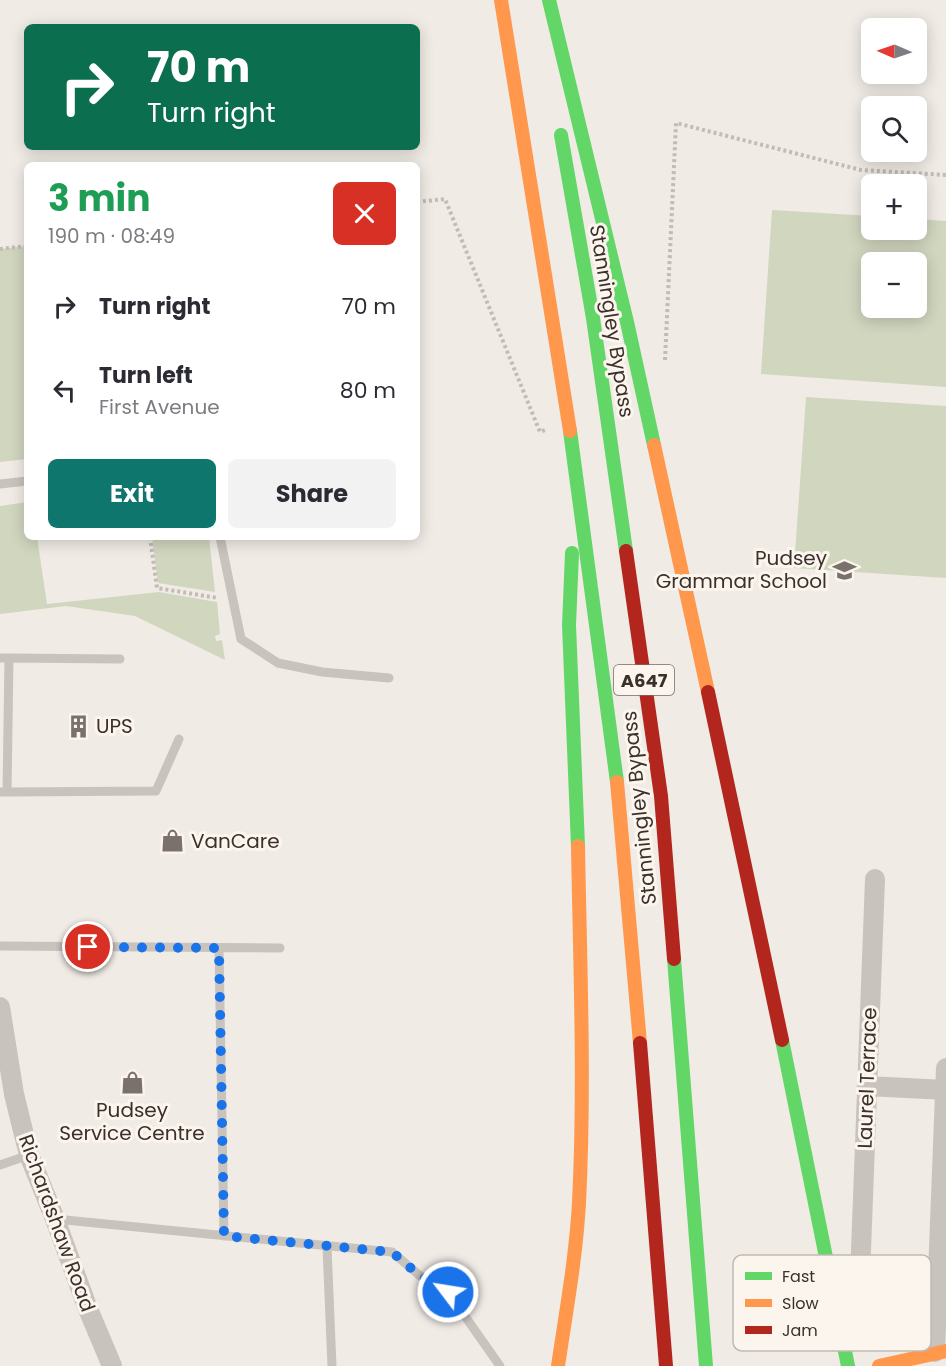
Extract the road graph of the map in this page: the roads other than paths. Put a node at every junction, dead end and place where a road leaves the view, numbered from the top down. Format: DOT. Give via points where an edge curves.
graph roads {
  1 [pos="501,0"];
  2 [pos="538,0"];
  3 [pos="549,0"];
  4 [pos="546,47"];
  5 [pos="558,118"];
  6 [pos="576,468"];
  7 [pos="24,481"];
  8 [pos="0,484"];
  9 [pos="221,540"];
  10 [pos="4,658"];
  11 [pos="120,659"];
  12 [pos="389,678"];
  13 [pos="179,739"];
  14 [pos="4,792"];
  15 [pos="875,879"];
  16 [pos="0,946"];
  17 [pos="219,948"];
  18 [pos="280,948"];
  19 [pos="0,1007"];
  20 [pos="946,1068"];
  21 [pos="867,1086"];
  22 [pos="946,1090"];
  23 [pos="29,1155"];
  24 [pos="0,1165"];
  25 [pos="55,1219"];
  26 [pos="224,1236"];
  27 [pos="327,1246"];
  28 [pos="825,1255"];
  29 [pos="861,1255"];
  30 [pos="845,1351"];
  31 [pos="936,1356"];
  32 [pos="112,1366"];
  33 [pos="332,1366"];
  34 [pos="500,1366"];
  35 [pos="558,1366"];
  36 [pos="666,1366"];
  37 [pos="706,1366"];
  38 [pos="848,1366"];
  39 [pos="879,1366"];
  1 -- 6 [label="main road, Stanningley Bypass / A647"];
  2 -- 4 [label="main road"];
  3 -- 28 [label="main road" via="630,333"];
  5 -- 37 [label="main road, Stanningley Bypass / A647" via="593,318 661,796"];
  6 -- 35 [label="main road" via="569,625 578,825 579,1204"];
  6 -- 36 [label="main road, Stanningley Bypass / A647" via="615,755"];
  7 -- 8 [label="lane"];
  9 -- 12 [label="lane" via="241,639 278,663 322,672"];
  10 -- 11 [label="lane"];
  10 -- 14 [label="lane"];
  13 -- 14 [label="lane" via="156,791"];
  15 -- 21 [label="street, Laurel Terrace"];
  16 -- 17 [label="lane"];
  17 -- 18 [label="lane"];
  17 -- 26 [label="lane"];
  19 -- 23 [label="street, Richardshaw Road"];
  20 -- 22 [label="street"];
  21 -- 22 [label="street"];
  21 -- 29 [label="street, Laurel Terrace"];
  22 -- 31 [label="street"];
  23 -- 24 [label="lane"];
  23 -- 25 [label="street, Richardshaw Road"];
  25 -- 26 [label="lane"];
  25 -- 32 [label="street, Richardshaw Road"];
  26 -- 27 [label="lane"];
  27 -- 33 [label="lane"];
  27 -- 34 [label="lane" via="392,1252 419,1275 448,1292"];
  30 -- 38 [label="main road"];
  31 -- 39 [label="main road"];
}
